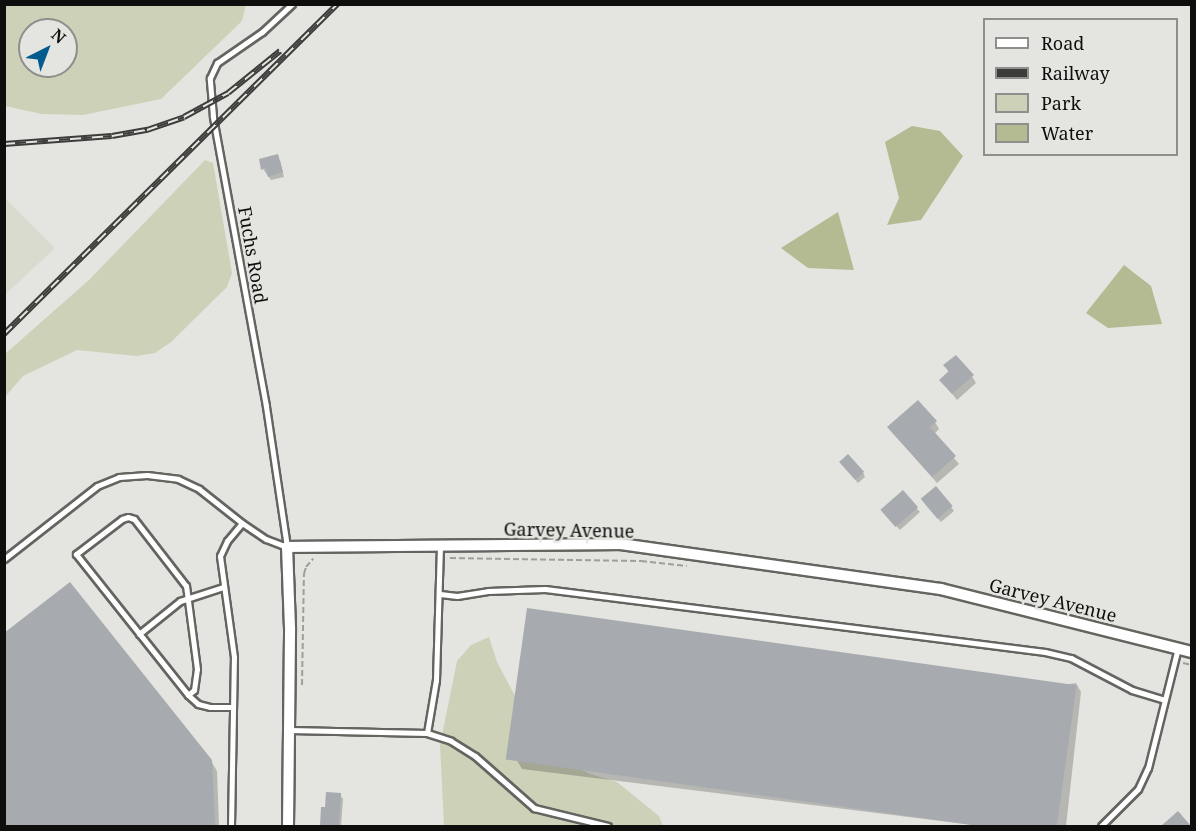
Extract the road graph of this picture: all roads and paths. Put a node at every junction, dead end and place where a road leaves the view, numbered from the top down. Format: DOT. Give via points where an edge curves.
graph roads {
  1 [pos="292,4"];
  2 [pos="242,522"];
  3 [pos="287,547"];
  4 [pos="440,547"];
  5 [pos="4,559"];
  6 [pos="223,587"];
  7 [pos="440,594"];
  8 [pos="188,597"];
  9 [pos="139,634"];
  10 [pos="1178,648"];
  11 [pos="1191,652"];
  12 [pos="188,696"];
  13 [pos="1165,700"];
  14 [pos="233,707"];
  15 [pos="289,730"];
  16 [pos="427,733"];
  17 [pos="231,826"];
  18 [pos="288,826"];
  19 [pos="608,826"];
  20 [pos="1101,826"];
  1 -- 3 [label="lane, Fuchs Road" via="262,32 217,63 210,78 213,116 266,406"];
  2 -- 3 [label="lane" via="266,539"];
  2 -- 5 [label="lane" via="199,489 178,479 119,477 97,486"];
  2 -- 6 [label="lane" via="220,556"];
  3 -- 4 [label="street, Garvey Avenue"];
  3 -- 15 [label="street"];
  4 -- 7 [label="lane"];
  4 -- 10 [label="street, Garvey Avenue" via="620,544 941,589"];
  6 -- 8 [label="lane"];
  6 -- 14 [label="lane" via="234,657"];
  7 -- 13 [label="lane" via="545,589 1045,652 1071,658 1132,690"];
  7 -- 16 [label="lane" via="436,680"];
  8 -- 9 [label="lane"];
  8 -- 9 [label="lane" via="180,577 135,519 122,519 104,531 76,554"];
  8 -- 12 [label="lane" via="197,669 194,690"];
  9 -- 12 [label="lane"];
  10 -- 11 [label="street, Garvey Avenue"];
  10 -- 13 [label="lane"];
  12 -- 14 [label="lane" via="210,707"];
  13 -- 20 [label="lane" via="1148,768 1138,789"];
  14 -- 17 [label="lane"];
  15 -- 16 [label="lane"];
  15 -- 18 [label="street"];
  16 -- 19 [label="lane" via="451,741 475,756 534,808"];
}
